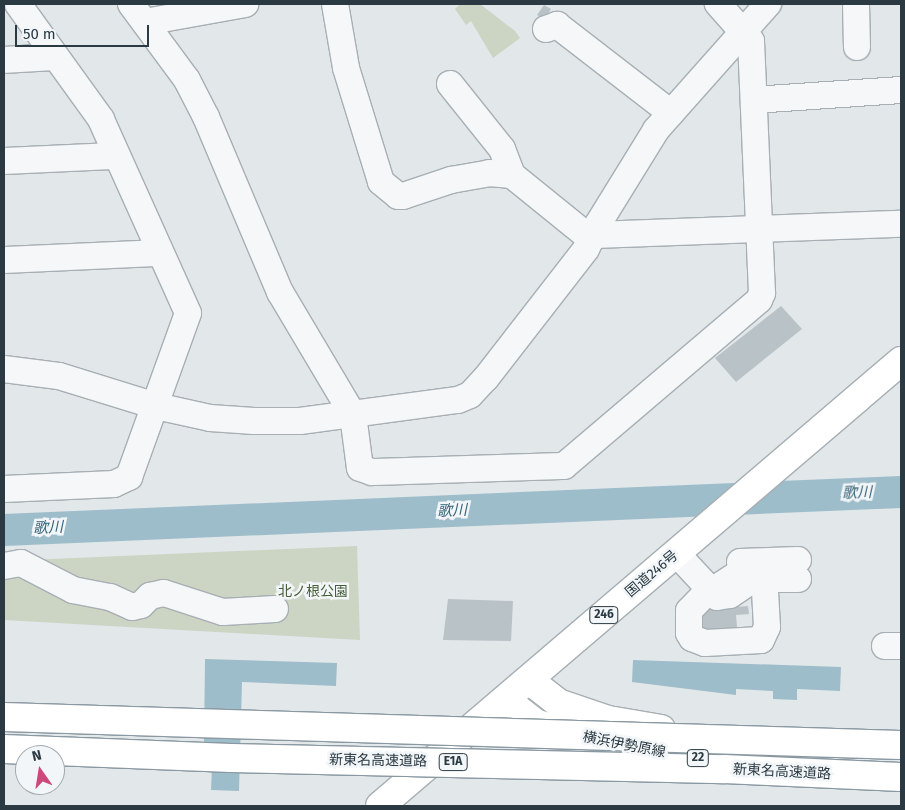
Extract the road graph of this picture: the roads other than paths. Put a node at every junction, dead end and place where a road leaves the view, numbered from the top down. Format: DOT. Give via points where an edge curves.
graph roads {
  1 [pos="18,4"];
  2 [pos="245,4"];
  3 [pos="336,4"];
  4 [pos="718,4"];
  5 [pos="768,4"];
  6 [pos="856,4"];
  7 [pos="138,13"];
  8 [pos="546,28"];
  9 [pos="742,31"];
  10 [pos="857,47"];
  11 [pos="54,58"];
  12 [pos="4,60"];
  13 [pos="901,90"];
  14 [pos="453,96"];
  15 [pos="754,100"];
  16 [pos="671,113"];
  17 [pos="116,156"];
  18 [pos="4,162"];
  19 [pos="512,175"];
  20 [pos="901,224"];
  21 [pos="760,230"];
  22 [pos="592,237"];
  23 [pos="159,253"];
  24 [pos="4,260"];
  25 [pos="901,361"];
  26 [pos="4,369"];
  27 [pos="156,406"];
  28 [pos="353,415"];
  29 [pos="4,489"];
  30 [pos="676,553"];
  31 [pos="4,566"];
  32 [pos="765,579"];
  33 [pos="710,589"];
  34 [pos="275,609"];
  35 [pos="529,680"];
  36 [pos="506,700"];
  37 [pos="4,717"];
  38 [pos="901,746"];
  39 [pos="4,750"];
  40 [pos="901,770"];
  41 [pos="901,777"];
  42 [pos="380,806"];
  1 -- 11 [label="street"];
  2 -- 7 [label="street"];
  3 -- 19 [label="street" via="346,68 381,182 398,196 403,196 451,180 489,174"];
  4 -- 9 [label="street"];
  5 -- 9 [label="street"];
  6 -- 10 [label="street"];
  7 -- 28 [label="street" via="187,80 206,117 280,292"];
  8 -- 16 [label="street" via="557,25"];
  9 -- 15 [label="street" via="751,41"];
  9 -- 16 [label="street"];
  11 -- 12 [label="street"];
  11 -- 17 [label="street" via="101,119"];
  13 -- 15 [label="street"];
  14 -- 19 [label="street" via="502,149"];
  15 -- 21 [label="street"];
  16 -- 22 [label="street" via="646,146"];
  17 -- 18 [label="street"];
  17 -- 23 [label="street"];
  19 -- 22 [label="street"];
  20 -- 21 [label="street"];
  21 -- 22 [label="street"];
  21 -- 28 [label="street" via="762,293 759,300 564,466 366,471 357,461"];
  22 -- 28 [label="street" via="536,318 470,395 443,404"];
  23 -- 24 [label="street"];
  23 -- 27 [label="street" via="188,313"];
  25 -- 30 [label="main road, 国道246号 / 246"];
  26 -- 27 [label="street" via="59,376"];
  27 -- 28 [label="street" via="210,418 254,421 300,421"];
  27 -- 29 [label="street" via="129,477 123,482"];
  30 -- 33 [label="street"];
  30 -- 35 [label="main road, 国道246号 / 246"];
  31 -- 34 [label="street" via="21,563 73,590 110,597 132,607 150,596 164,593 223,612"];
  32 -- 33 [label="street" via="749,580 726,596 718,597"];
  32 -- 33 [label="street" via="798,569 744,561"];
  32 -- 33 [label="street" via="767,627 764,635 755,642 705,643 692,638 689,610"];
  35 -- 36 [label="main road, 国道246号 / 246"];
  35 -- 38 [label="main road, 横浜伊勢原線 / 22" via="558,703 618,721 720,739"];
  36 -- 40 [label="main road, 横浜伊勢原線 / 22" via="535,723 600,742 720,762"];
  36 -- 42 [label="main road, 国道246号 / 246"];
  37 -- 38 [label="main road, bridge"];
  39 -- 41 [label="main road, 新東名高速道路 / E1A, bridge" via="724,769"];
}
